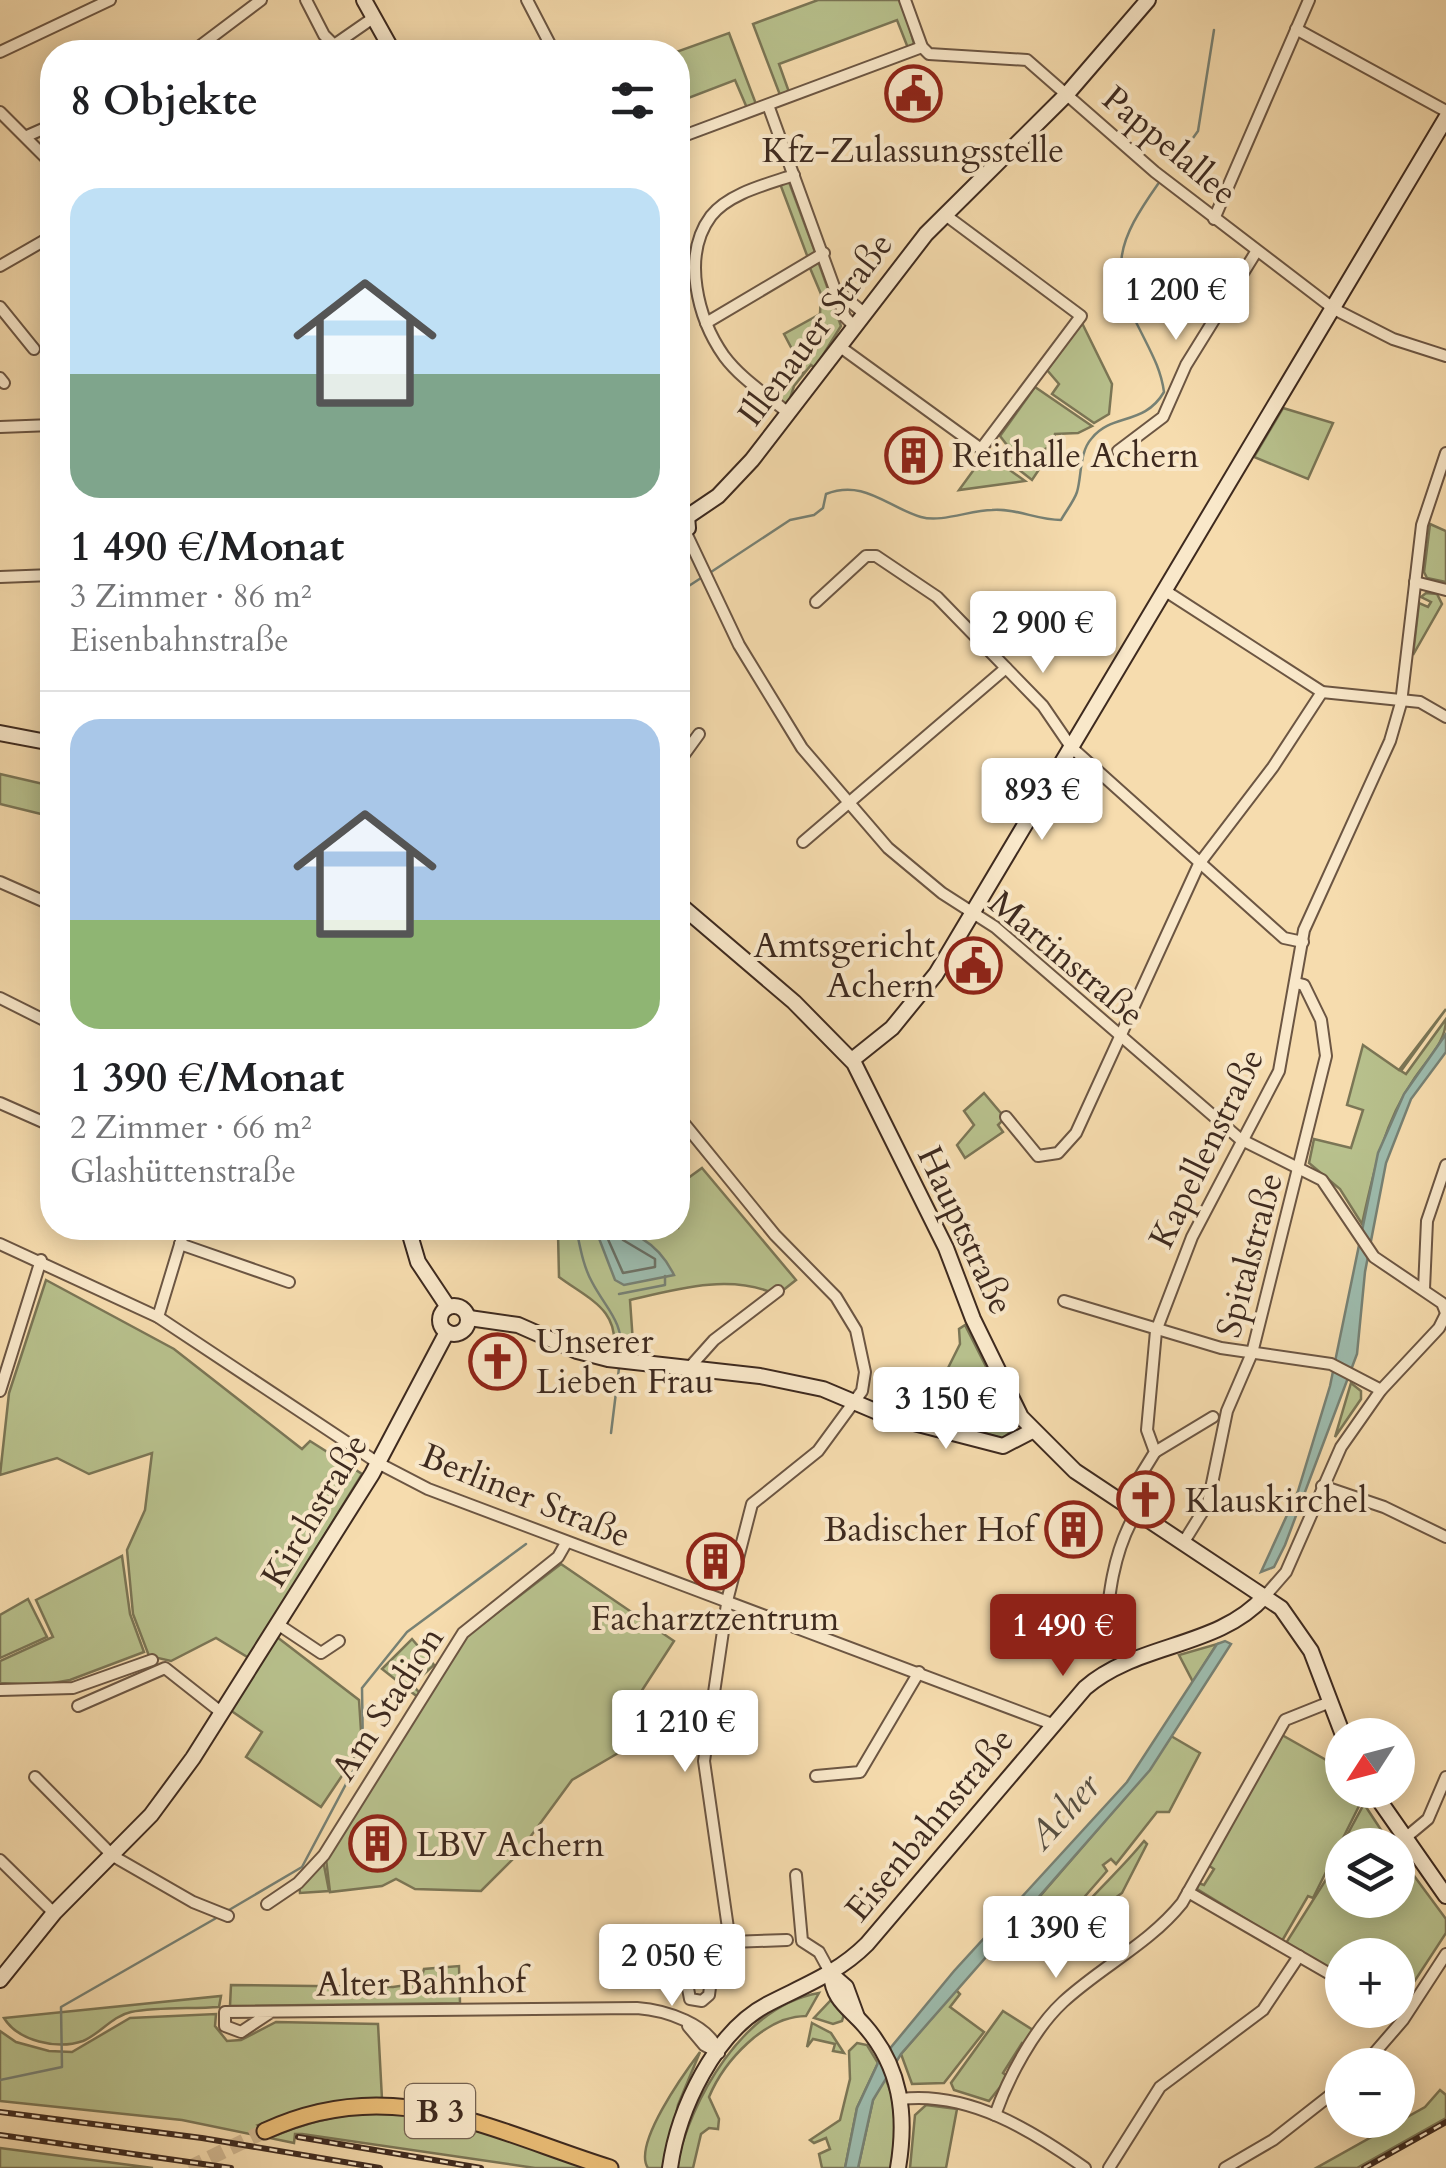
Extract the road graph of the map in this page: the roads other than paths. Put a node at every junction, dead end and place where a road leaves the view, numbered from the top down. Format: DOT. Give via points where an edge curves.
graph roads {
  1 [pos="110,0"];
  2 [pos="261,0"];
  3 [pos="306,0"];
  4 [pos="364,0"];
  5 [pos="527,0"];
  6 [pos="905,0"];
  7 [pos="1148,0"];
  8 [pos="1308,0"];
  9 [pos="373,18"];
  10 [pos="1296,29"];
  11 [pos="208,40"];
  12 [pos="329,40"];
  13 [pos="347,40"];
  14 [pos="386,40"];
  15 [pos="548,40"];
  16 [pos="922,46"];
  17 [pos="0,52"];
  18 [pos="1066,94"];
  19 [pos="768,105"];
  20 [pos="0,112"];
  21 [pos="1446,114"];
  22 [pos="40,130"];
  23 [pos="690,134"];
  24 [pos="27,136"];
  25 [pos="40,151"];
  26 [pos="794,175"];
  27 [pos="944,214"];
  28 [pos="1214,219"];
  29 [pos="40,243"];
  30 [pos="1256,252"];
  31 [pos="824,253"];
  32 [pos="0,266"];
  33 [pos="0,307"];
  34 [pos="1334,309"];
  35 [pos="859,320"];
  36 [pos="706,323"];
  37 [pos="839,346"];
  38 [pos="34,349"];
  39 [pos="1446,356"];
  40 [pos="788,413"];
  41 [pos="40,425"];
  42 [pos="0,427"];
  43 [pos="1118,451"];
  44 [pos="1446,453"];
  45 [pos="690,517"];
  46 [pos="690,541"];
  47 [pos="40,575"];
  48 [pos="0,577"];
  49 [pos="1416,582"];
  50 [pos="1164,590"];
  51 [pos="1446,590"];
  52 [pos="816,602"];
  53 [pos="1006,668"];
  54 [pos="1322,692"];
  55 [pos="1401,703"];
  56 [pos="1446,717"];
  57 [pos="0,733"];
  58 [pos="699,734"];
  59 [pos="40,740"];
  60 [pos="690,746"];
  61 [pos="1071,747"];
  62 [pos="847,804"];
  63 [pos="803,842"];
  64 [pos="1198,864"];
  65 [pos="0,883"];
  66 [pos="40,897"];
  67 [pos="690,913"];
  68 [pos="973,913"];
  69 [pos="1302,942"];
  70 [pos="1296,983"];
  71 [pos="0,998"];
  72 [pos="40,1018"];
  73 [pos="1121,1039"];
  74 [pos="852,1060"];
  75 [pos="0,1102"];
  76 [pos="1006,1117"];
  77 [pos="40,1120"];
  78 [pos="690,1130"];
  79 [pos="1240,1139"];
  80 [pos="1446,1165"];
  81 [pos="1300,1168"];
  82 [pos="181,1240"];
  83 [pos="412,1240"];
  84 [pos="0,1244"];
  85 [pos="180,1244"];
  86 [pos="41,1260"];
  87 [pos="289,1282"];
  88 [pos="1424,1289"];
  89 [pos="778,1291"];
  90 [pos="1064,1301"];
  91 [pos="448,1307"];
  92 [pos="1446,1314"];
  93 [pos="158,1317"];
  94 [pos="468,1318"];
  95 [pos="1156,1331"];
  96 [pos="447,1332"];
  97 [pos="1252,1353"];
  98 [pos="689,1368"];
  99 [pos="1381,1390"];
  100 [pos="0,1391"];
  101 [pos="854,1404"];
  102 [pos="1228,1411"];
  103 [pos="1213,1418"];
  104 [pos="1224,1425"];
  105 [pos="1032,1431"];
  106 [pos="1156,1452"];
  107 [pos="378,1463"];
  108 [pos="1322,1486"];
  109 [pos="1123,1504"];
  110 [pos="1132,1520"];
  111 [pos="1446,1537"];
  112 [pos="1185,1540"];
  113 [pos="566,1544"];
  114 [pos="1265,1596"];
  115 [pos="728,1601"];
  116 [pos="279,1626"];
  117 [pos="339,1641"];
  118 [pos="152,1660"];
  119 [pos="1132,1660"];
  120 [pos="918,1672"];
  121 [pos="0,1690"];
  122 [pos="1330,1702"];
  123 [pos="78,1706"];
  124 [pos="222,1712"];
  125 [pos="1336,1718"];
  126 [pos="1052,1724"];
  127 [pos="816,1776"];
  128 [pos="35,1777"];
  129 [pos="1446,1777"];
  130 [pos="1415,1830"];
  131 [pos="1415,1855"];
  132 [pos="113,1856"];
  133 [pos="0,1860"];
  134 [pos="796,1875"];
  135 [pos="1188,1892"];
  136 [pos="1446,1896"];
  137 [pos="267,1904"];
  138 [pos="54,1913"];
  139 [pos="222,1914"];
  140 [pos="787,1940"];
  141 [pos="730,1942"];
  142 [pos="1446,1954"];
  143 [pos="1299,1956"];
  144 [pos="711,1968"];
  145 [pos="1325,1971"];
  146 [pos="832,1974"];
  147 [pos="0,1980"];
  148 [pos="1415,2001"];
  149 [pos="270,2012"];
  150 [pos="1395,2028"];
  151 [pos="1378,2048"];
  152 [pos="718,2053"];
  153 [pos="900,2093"];
  154 [pos="1325,2099"];
  155 [pos="995,2115"];
  156 [pos="264,2131"];
  157 [pos="610,2168"];
  158 [pos="670,2168"];
  159 [pos="898,2168"];
  160 [pos="1086,2168"];
  161 [pos="1108,2168"];
  162 [pos="1225,2168"];
  1 -- 17 [label="street"];
  2 -- 11 [label="street"];
  3 -- 12 [label="street"];
  4 -- 9 [label="street"];
  5 -- 15 [label="street"];
  6 -- 16 [label="street"];
  7 -- 18 [label="street, Illenauer Straße"];
  8 -- 10 [label="street"];
  9 -- 13 [label="street"];
  9 -- 14 [label="street"];
  10 -- 21 [label="street"];
  10 -- 28 [label="street"];
  16 -- 18 [label="street, Pappelallee" via="940,58 1027,60"];
  16 -- 19 [label="street"];
  18 -- 27 [label="street, Illenauer Straße"];
  18 -- 28 [label="street, Pappelallee"];
  19 -- 23 [label="street"];
  19 -- 26 [label="street"];
  20 -- 24 [label="street"];
  21 -- 34 [label="street"];
  22 -- 24 [label="street"];
  24 -- 25 [label="street"];
  26 -- 31 [label="street"];
  26 -- 36 [label="street" via="712,215 696,256"];
  27 -- 35 [label="street, Illenauer Straße"];
  27 -- 37 [label="street" via="1081,316 981,450"];
  28 -- 30 [label="street, Pappelallee"];
  29 -- 32 [label="street"];
  30 -- 34 [label="street, Pappelallee"];
  30 -- 43 [label="street" via="1186,365 1163,417"];
  31 -- 35 [label="street" via="838,292"];
  31 -- 36 [label="street"];
  33 -- 38 [label="street"];
  34 -- 39 [label="street, Pappelallee"];
  34 -- 50 [label="street"];
  35 -- 37 [label="street, Illenauer Straße"];
  36 -- 40 [label="street" via="724,356"];
  37 -- 40 [label="street, Illenauer Straße"];
  40 -- 45 [label="street, Illenauer Straße" via="735,479"];
  41 -- 42 [label="street"];
  44 -- 49 [label="street, Kapellenstraße" via="1422,525"];
  46 -- 62 [label="street, Martinstraße" via="739,645 791,731"];
  47 -- 48 [label="street"];
  49 -- 51 [label="street"];
  49 -- 55 [label="street, Kapellenstraße"];
  50 -- 54 [label="street"];
  50 -- 61 [label="street"];
  52 -- 53 [label="street" via="866,556 876,556 937,596"];
  53 -- 61 [label="street"];
  53 -- 62 [label="street"];
  54 -- 55 [label="street"];
  54 -- 64 [label="street"];
  55 -- 56 [label="street" via="1420,702"];
  55 -- 69 [label="street, Kapellenstraße"];
  57 -- 59 [label="street"];
  58 -- 60 [label="street"];
  61 -- 64 [label="street"];
  61 -- 68 [label="street"];
  62 -- 63 [label="street"];
  62 -- 68 [label="street, Martinstraße" via="904,865"];
  64 -- 69 [label="street" via="1284,938"];
  64 -- 73 [label="street"];
  65 -- 66 [label="street"];
  67 -- 74 [label="street, Hauptstraße"];
  68 -- 73 [label="street, Martinstraße"];
  68 -- 74 [label="street" via="920,996"];
  69 -- 70 [label="street, Kapellenstraße"];
  70 -- 79 [label="street, Kapellenstraße" via="1280,1071"];
  70 -- 81 [label="street, Spitalstraße" via="1304,985 1322,1020 1326,1046"];
  71 -- 72 [label="street"];
  73 -- 76 [label="street" via="1076,1133 1058,1152 1038,1156"];
  73 -- 79 [label="street, Martinstraße"];
  74 -- 105 [label="street, Hauptstraße" via="952,1263 1010,1400"];
  75 -- 77 [label="street"];
  78 -- 101 [label="street" via="852,1320 865,1372"];
  79 -- 81 [label="street, Martinstraße"];
  79 -- 95 [label="street, Kapellenstraße"];
  80 -- 88 [label="street" via="1427,1221"];
  81 -- 88 [label="street, Martinstraße" via="1322,1180 1381,1262"];
  81 -- 97 [label="street, Spitalstraße"];
  82 -- 85 [label="street"];
  83 -- 91 [label="street"];
  84 -- 86 [label="street, Berliner Straße"];
  85 -- 87 [label="street"];
  85 -- 93 [label="street"];
  86 -- 93 [label="street, Berliner Straße"];
  86 -- 100 [label="street"];
  88 -- 92 [label="street, Martinstraße"];
  89 -- 98 [label="street"];
  90 -- 95 [label="street"];
  91 -- 94 [label="street" via="460,1306"];
  91 -- 96 [label="street" via="440,1319"];
  92 -- 99 [label="street"];
  93 -- 107 [label="street, Berliner Straße"];
  94 -- 96 [label="street" via="464,1331"];
  94 -- 98 [label="street" via="518,1324 612,1360"];
  95 -- 97 [label="street"];
  95 -- 106 [label="street, Kapellenstraße" via="1148,1430"];
  96 -- 107 [label="street, Kirchstraße"];
  97 -- 99 [label="street" via="1331,1364"];
  97 -- 102 [label="street, Spitalstraße"];
  98 -- 101 [label="street" via="798,1383"];
  99 -- 108 [label="street"];
  101 -- 105 [label="street" via="1003,1446"];
  101 -- 115 [label="street" via="818,1450 752,1504"];
  102 -- 103 [label="street"];
  102 -- 104 [label="street, Spitalstraße"];
  103 -- 104 [label="street"];
  103 -- 106 [label="street"];
  104 -- 112 [label="street, Spitalstraße" via="1208,1503"];
  105 -- 109 [label="street, Hauptstraße"];
  106 -- 109 [label="street"];
  107 -- 113 [label="street, Berliner Straße"];
  107 -- 116 [label="street, Kirchstraße"];
  108 -- 111 [label="street"];
  108 -- 114 [label="street" via="1286,1572"];
  109 -- 112 [label="street, Hauptstraße"];
  110 -- 119 [label="street" via="1111,1580 1105,1634"];
  112 -- 114 [label="street, Hauptstraße"];
  113 -- 115 [label="street, Berliner Straße"];
  113 -- 137 [label="street, Am Stadion" via="463,1633 324,1856"];
  114 -- 119 [label="street, Eisenbahnstraße" via="1213,1633"];
  114 -- 122 [label="street, Hauptstraße" via="1297,1627"];
  115 -- 120 [label="street, Berliner Straße"];
  115 -- 141 [label="street" via="704,1761"];
  116 -- 117 [label="street" via="321,1652"];
  116 -- 124 [label="street, Kirchstraße"];
  118 -- 121 [label="street" via="72,1688"];
  119 -- 126 [label="street, Eisenbahnstraße" via="1102,1674"];
  120 -- 126 [label="street, Berliner Straße"];
  120 -- 127 [label="street" via="860,1772"];
  122 -- 125 [label="street, Hauptstraße"];
  122 -- 135 [label="street" via="1285,1720"];
  123 -- 124 [label="street" via="165,1668"];
  124 -- 132 [label="street, Kirchstraße" via="151,1816"];
  126 -- 146 [label="street, Eisenbahnstraße" via="884,1928"];
  128 -- 132 [label="street"];
  129 -- 130 [label="street" via="1428,1819"];
  131 -- 136 [label="street"];
  132 -- 138 [label="street, Kirchstraße"];
  132 -- 139 [label="street"];
  133 -- 138 [label="street"];
  134 -- 146 [label="street" via="802,1941 819,1952"];
  135 -- 143 [label="street"];
  135 -- 155 [label="street" via="1162,1928 1060,2004"];
  138 -- 147 [label="street, Kirchstraße"];
  140 -- 141 [label="street"];
  141 -- 144 [label="street"];
  142 -- 148 [label="street"];
  143 -- 145 [label="street"];
  143 -- 161 [label="street" via="1263,2010 1160,2087"];
  146 -- 152 [label="street, Eisenbahnstraße" via="787,1998"];
  146 -- 153 [label="street" via="833,1992 879,2047"];
  149 -- 152 [label="street, Alter Bahnhof" via="637,2008 668,2013 712,2036"];
  150 -- 151 [label="street"];
  152 -- 158 [label="street, Eisenbahnstraße" via="685,2109"];
  153 -- 155 [label="street"];
  153 -- 159 [label="street"];
  154 -- 162 [label="street"];
  155 -- 160 [label="street"];
  156 -- 157 [label="main road, B 3" via="350,2106 410,2106 496,2127"];
}
